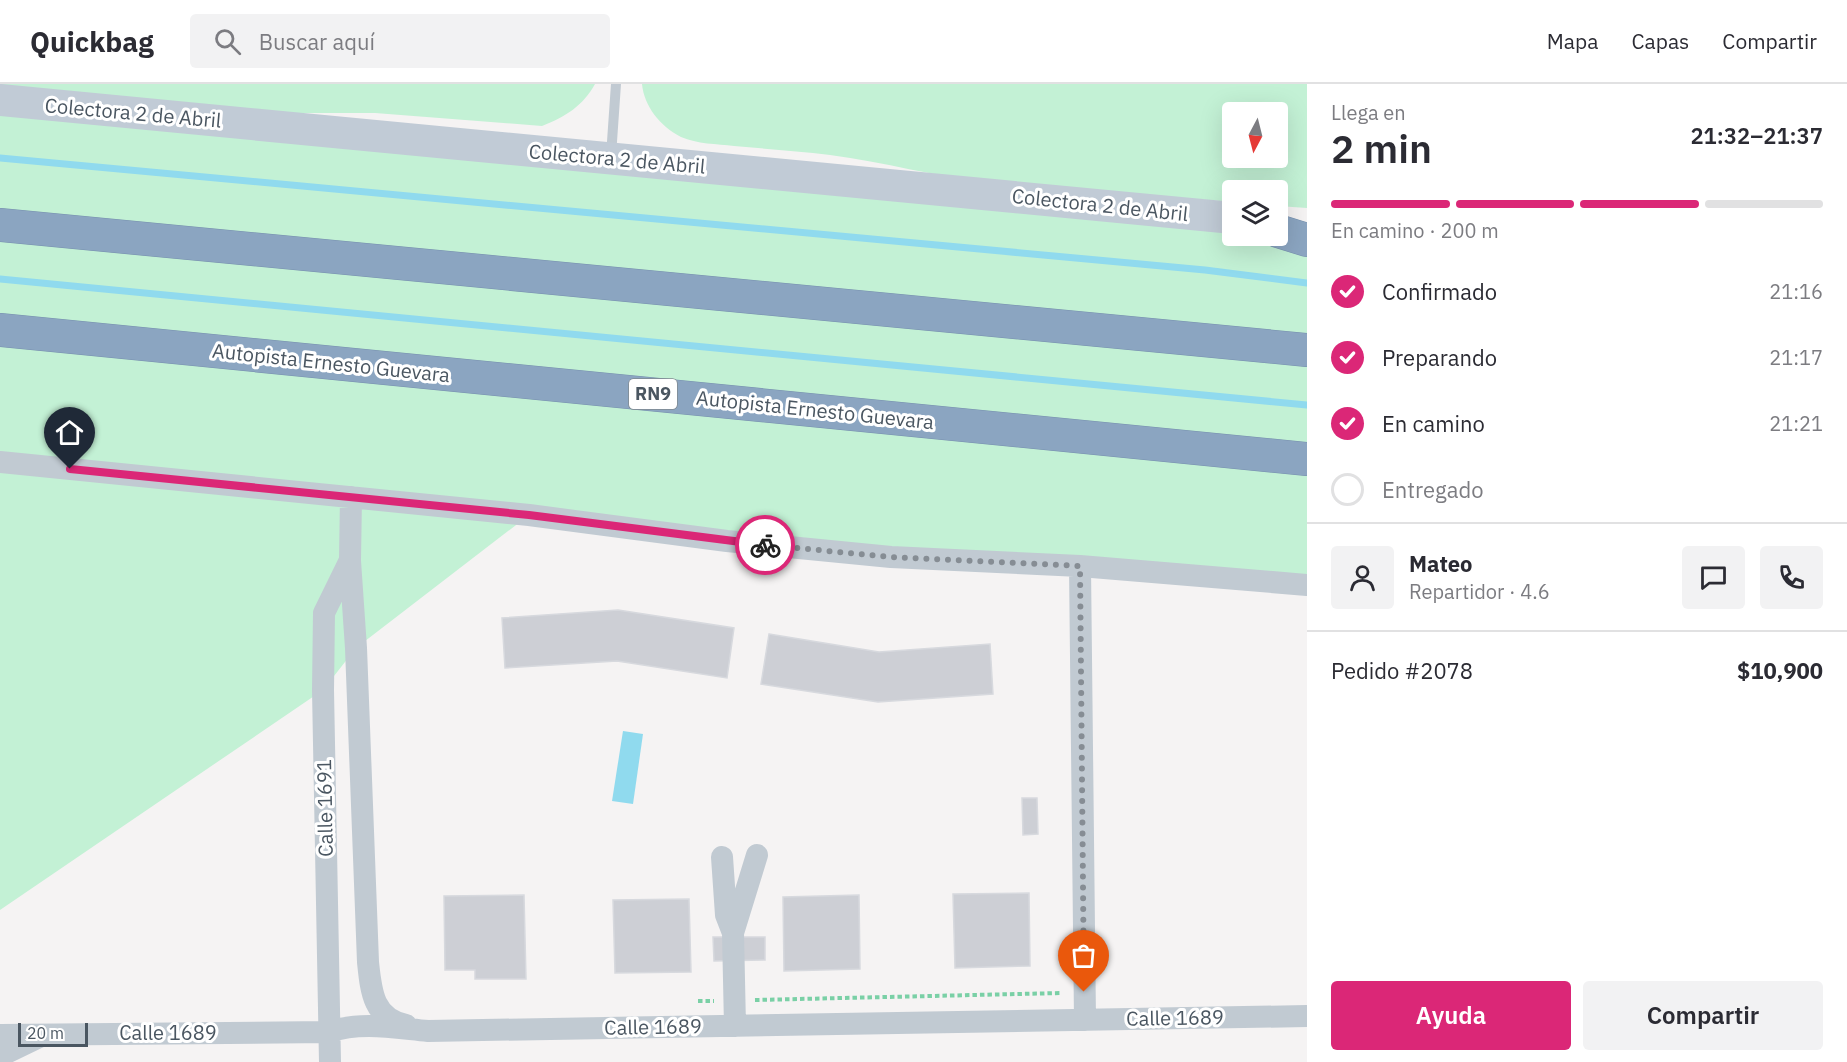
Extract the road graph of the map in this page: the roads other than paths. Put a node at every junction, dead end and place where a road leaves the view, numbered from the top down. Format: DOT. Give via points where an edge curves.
graph roads {
  1 [pos="616,84"];
  2 [pos="0,100"];
  3 [pos="611,159"];
  4 [pos="1222,217"];
  5 [pos="1288,224"];
  6 [pos="0,225"];
  7 [pos="1307,225"];
  8 [pos="1288,234"];
  9 [pos="1307,240"];
  10 [pos="0,330"];
  11 [pos="1307,350"];
  12 [pos="1307,459"];
  13 [pos="0,462"];
  14 [pos="351,497"];
  15 [pos="350,561"];
  16 [pos="1080,566"];
  17 [pos="1307,585"];
  18 [pos="757,855"];
  19 [pos="722,857"];
  20 [pos="733,933"];
  21 [pos="1307,1016"];
  22 [pos="1084,1020"];
  23 [pos="735,1026"];
  24 [pos="428,1031"];
  25 [pos="329,1032"];
  26 [pos="45,1034"];
  27 [pos="0,1035"];
  28 [pos="0,1056"];
  29 [pos="330,1062"];
  1 -- 3 [label="lane"];
  2 -- 3 [label="main road, Colectora 2 de Abril"];
  3 -- 4 [label="main road, Colectora 2 de Abril"];
  5 -- 7 [label="main road"];
  6 -- 11 [label="highway"];
  8 -- 9 [label="highway"];
  10 -- 12 [label="highway, Autopista Ernesto Guevara / RN9"];
  13 -- 14 [label="street"];
  14 -- 15 [label="street, Calle 1691"];
  14 -- 16 [label="street" via="891,557"];
  15 -- 24 [label="street, Calle 1691" via="371,993 393,1023"];
  15 -- 25 [label="street, Calle 1691" via="324,613"];
  16 -- 17 [label="street"];
  16 -- 22 [label="street"];
  18 -- 20 [label="street"];
  19 -- 20 [label="street" via="726,915"];
  20 -- 23 [label="street"];
  21 -- 22 [label="street, Calle 1689"];
  22 -- 23 [label="street, Calle 1689"];
  23 -- 24 [label="street, Calle 1689"];
  24 -- 25 [label="street, Calle 1689" via="366,1025"];
  25 -- 26 [label="street, Calle 1689"];
  25 -- 29 [label="street, Calle 1691"];
  26 -- 27 [label="street, Calle 1689"];
  26 -- 28 [label="street"];
}
